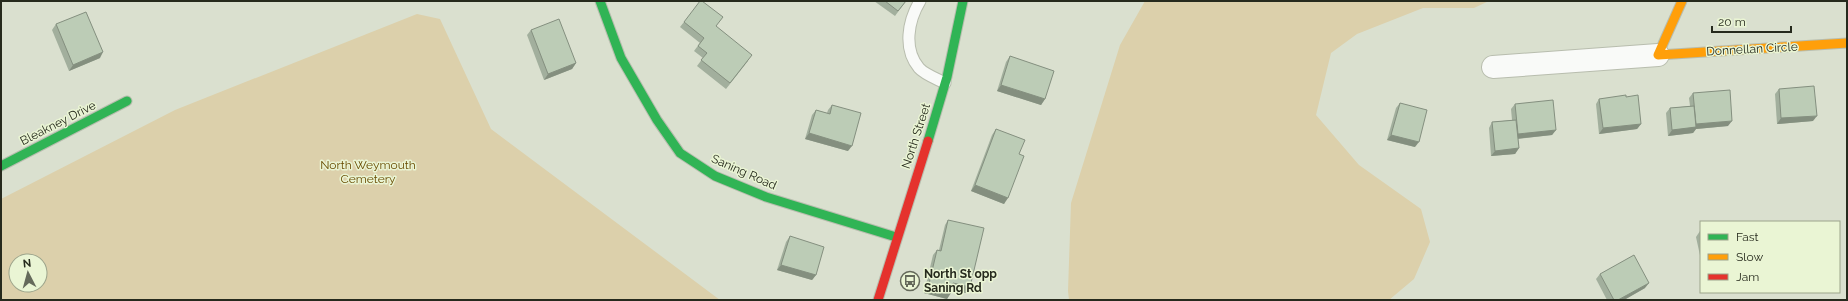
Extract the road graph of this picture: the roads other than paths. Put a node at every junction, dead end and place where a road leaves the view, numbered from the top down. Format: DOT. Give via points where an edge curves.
graph roads {
  1 [pos="600,1"];
  2 [pos="920,1"];
  3 [pos="964,1"];
  4 [pos="1682,1"];
  5 [pos="1847,43"];
  6 [pos="1658,54"];
  7 [pos="1493,68"];
  8 [pos="945,83"];
  9 [pos="127,101"];
  10 [pos="1,166"];
  11 [pos="896,237"];
  12 [pos="878,300"];
  1 -- 11 [label="street, Saning Road" via="621,58 657,120 680,153 715,176 766,197"];
  2 -- 8 [label="lane" via="909,31 912,57 919,69"];
  3 -- 8 [label="street, North Street"];
  4 -- 6 [label="street"];
  5 -- 6 [label="street, Donnellan Circle"];
  6 -- 7 [label="street, Donnellan Circle"];
  8 -- 11 [label="street, North Street"];
  9 -- 10 [label="street, Bleakney Drive"];
  11 -- 12 [label="street, North Street"];
}
